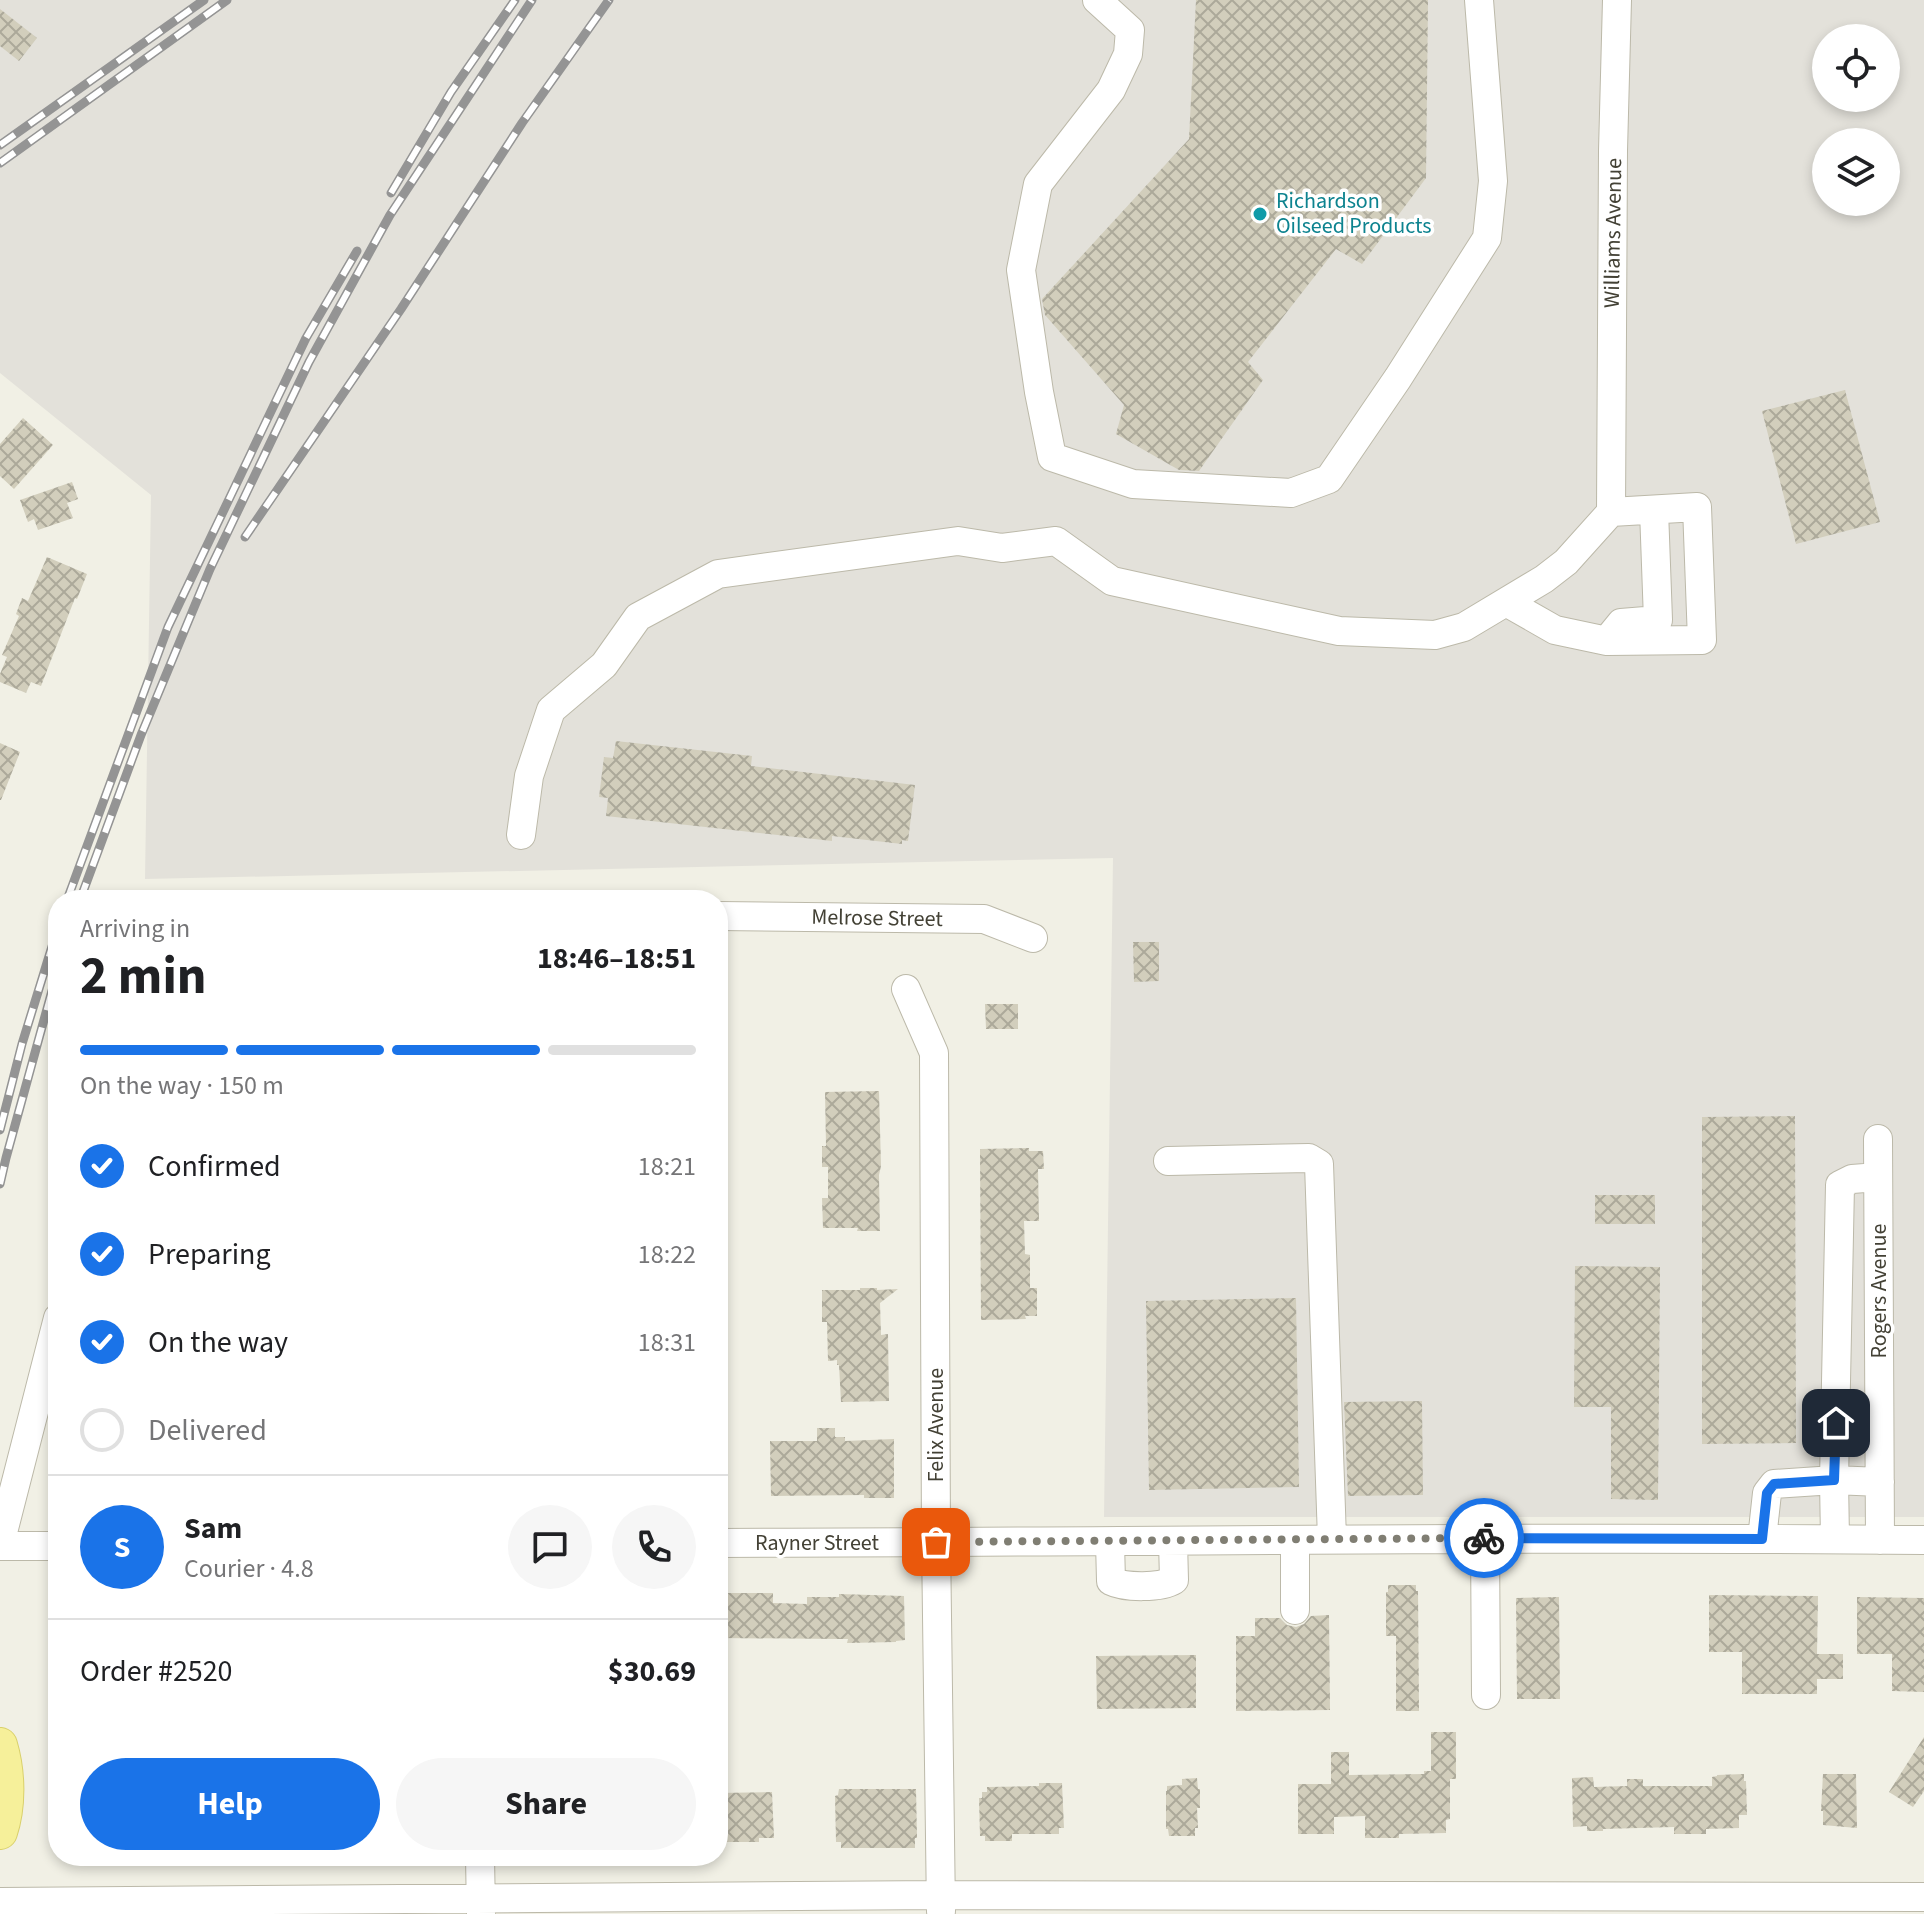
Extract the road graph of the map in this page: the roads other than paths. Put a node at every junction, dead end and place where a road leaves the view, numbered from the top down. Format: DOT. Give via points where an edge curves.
graph roads {
  1 [pos="1097,0"];
  2 [pos="1479,0"];
  3 [pos="1617,0"];
  4 [pos="1654,510"];
  5 [pos="1611,512"];
  6 [pos="1506,602"];
  7 [pos="1607,641"];
  8 [pos="521,835"];
  9 [pos="728,916"];
  10 [pos="1033,938"];
  11 [pos="906,989"];
  12 [pos="1878,1139"];
  13 [pos="1168,1161"];
  14 [pos="1878,1177"];
  15 [pos="1838,1285"];
  16 [pos="1879,1285"];
  17 [pos="48,1357"];
  18 [pos="1836,1394"];
  19 [pos="1879,1394"];
  20 [pos="1834,1480"];
  21 [pos="1880,1482"];
  22 [pos="1485,1538"];
  23 [pos="1332,1539"];
  24 [pos="1762,1539"];
  25 [pos="1835,1539"];
  26 [pos="1295,1540"];
  27 [pos="1880,1540"];
  28 [pos="1924,1540"];
  29 [pos="1173,1541"];
  30 [pos="936,1542"];
  31 [pos="1110,1542"];
  32 [pos="728,1543"];
  33 [pos="0,1545"];
  34 [pos="48,1546"];
  35 [pos="1295,1610"];
  36 [pos="1486,1695"];
  37 [pos="0,1745"];
  38 [pos="0,1832"];
  39 [pos="480,1866"];
  40 [pos="1924,1897"];
  41 [pos="0,1902"];
  42 [pos="941,1904"];
  43 [pos="1723,1905"];
  44 [pos="480,1906"];
  1 -- 2 [label="street" via="1130,30 1128,54 1111,90 1038,184 1021,270 1052,457 1133,484 1291,493 1329,479 1487,238 1493,181"];
  3 -- 5 [label="street, Williams Avenue"];
  4 -- 5 [label="street"];
  4 -- 7 [label="street" via="1658,620 1621,623"];
  4 -- 7 [label="street" via="1697,507 1702,640"];
  5 -- 6 [label="street" via="1566,562"];
  6 -- 7 [label="street" via="1555,630"];
  6 -- 8 [label="street" via="1464,627 1435,635 1339,631 1112,581 1056,541 1002,548 958,541 718,574 638,617 604,665 551,710 529,776"];
  9 -- 10 [label="street, Melrose Street" via="984,919"];
  11 -- 30 [label="street, Felix Avenue" via="934,1053"];
  12 -- 14 [label="street, Rogers Avenue"];
  13 -- 23 [label="street" via="1309,1158 1319,1164"];
  14 -- 15 [label="street" via="1840,1185"];
  14 -- 16 [label="street, Rogers Avenue"];
  15 -- 16 [label="street"];
  15 -- 18 [label="street"];
  16 -- 19 [label="street, Rogers Avenue"];
  17 -- 33 [label="street"];
  18 -- 19 [label="street"];
  18 -- 20 [label="street"];
  19 -- 21 [label="street, Rogers Avenue"];
  20 -- 21 [label="street"];
  20 -- 24 [label="street" via="1774,1484 1767,1493"];
  20 -- 25 [label="street"];
  21 -- 27 [label="street, Rogers Avenue"];
  22 -- 23 [label="street, Rayner Street"];
  22 -- 24 [label="street, Rayner Street"];
  22 -- 36 [label="street"];
  23 -- 26 [label="street, Rayner Street"];
  24 -- 25 [label="street, Rayner Street"];
  25 -- 27 [label="street, Rayner Street"];
  26 -- 29 [label="street, Rayner Street"];
  26 -- 35 [label="street"];
  27 -- 28 [label="street, Rayner Street"];
  29 -- 31 [label="street, Rayner Street"];
  29 -- 31 [label="street" via="1174,1580 1121,1586 1111,1581"];
  30 -- 31 [label="street, Rayner Street"];
  30 -- 32 [label="street, Rayner Street"];
  30 -- 42 [label="street, Felix Avenue"];
  33 -- 34 [label="street"];
  37 -- 38 [label="main road" via="6,1765"];
  39 -- 44 [label="street"];
  40 -- 43 [label="street"];
  41 -- 44 [label="street"];
  42 -- 43 [label="street"];
  42 -- 44 [label="street"];
}
